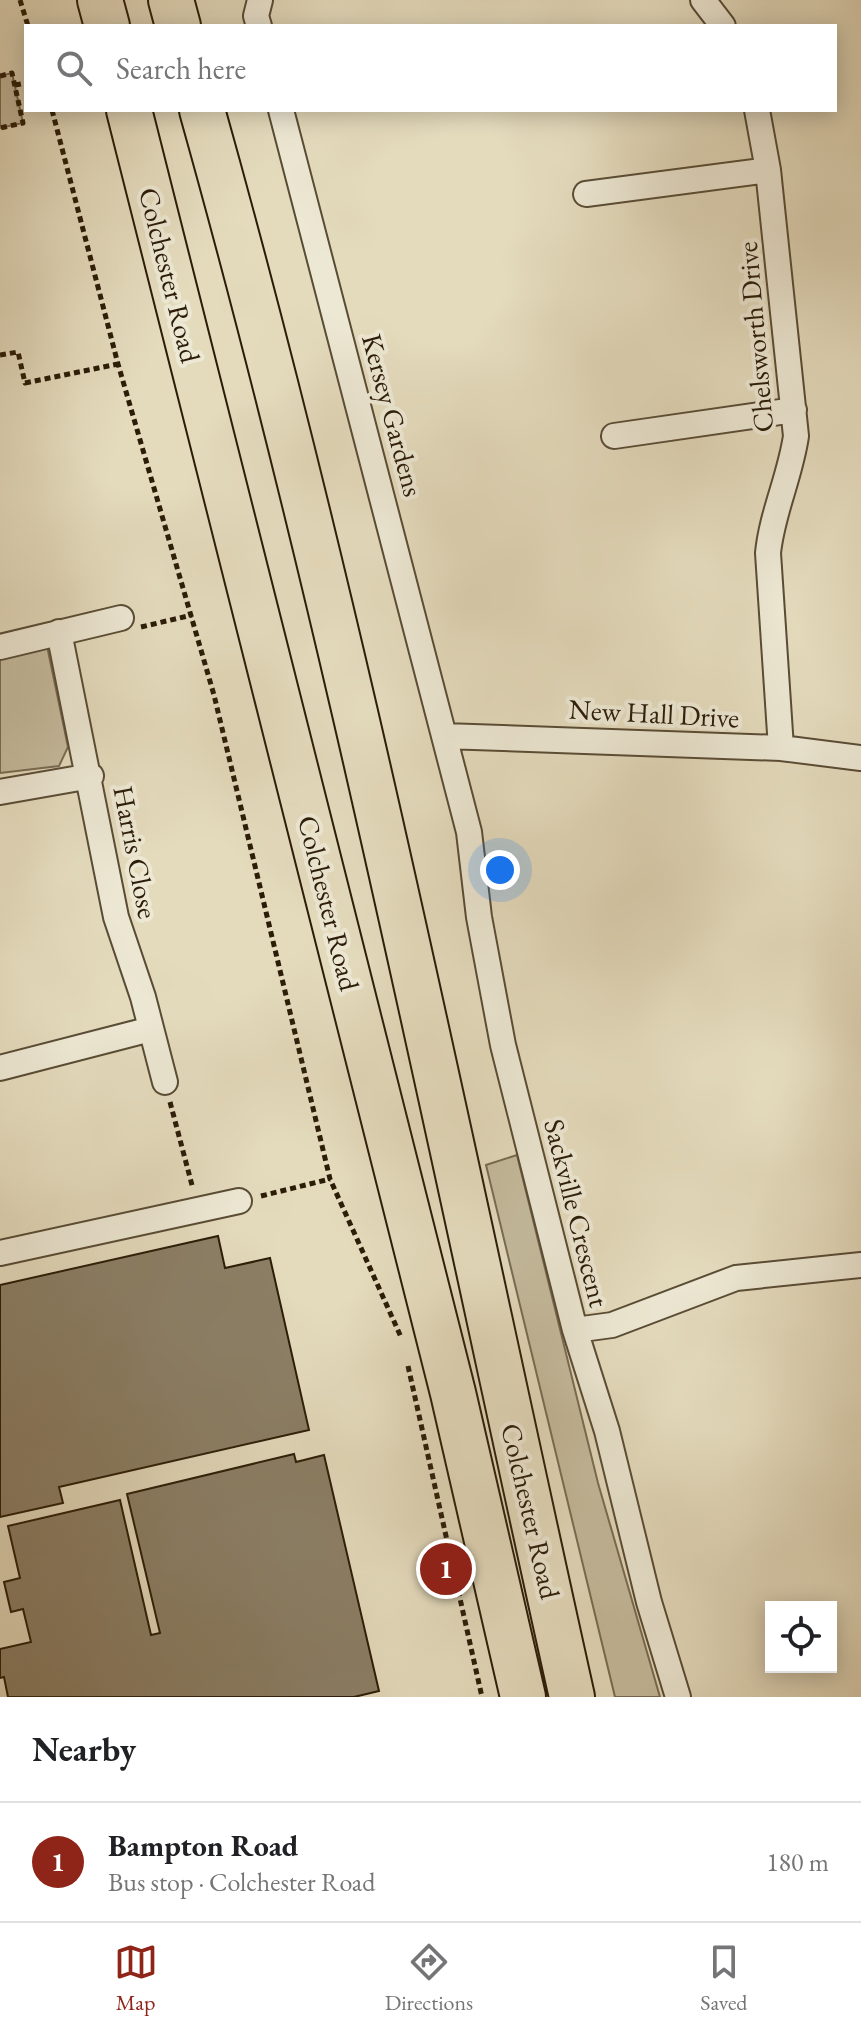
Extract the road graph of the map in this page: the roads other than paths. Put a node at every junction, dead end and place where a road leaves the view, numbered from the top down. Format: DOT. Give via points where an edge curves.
graph roads {
  1 [pos="100,0"];
  2 [pos="171,0"];
  3 [pos="260,0"];
  4 [pos="703,0"];
  5 [pos="106,24"];
  6 [pos="177,24"];
  7 [pos="258,24"];
  8 [pos="721,24"];
  9 [pos="130,112"];
  10 [pos="203,112"];
  11 [pos="282,112"];
  12 [pos="757,112"];
  13 [pos="768,170"];
  14 [pos="586,194"];
  15 [pos="794,410"];
  16 [pos="614,436"];
  17 [pos="121,618"];
  18 [pos="59,632"];
  19 [pos="0,647"];
  20 [pos="444,736"];
  21 [pos="781,748"];
  22 [pos="861,758"];
  23 [pos="91,776"];
  24 [pos="0,792"];
  25 [pos="151,1029"];
  26 [pos="0,1068"];
  27 [pos="165,1082"];
  28 [pos="239,1201"];
  29 [pos="0,1253"];
  30 [pos="861,1265"];
  31 [pos="575,1330"];
  32 [pos="523,1697"];
  33 [pos="572,1697"];
  34 [pos="678,1697"];
  1 -- 5 [label="highway"];
  2 -- 6 [label="highway"];
  3 -- 7 [label="street"];
  4 -- 8 [label="street"];
  9 -- 32 [label="highway, Colchester Road" via="453,1393"];
  10 -- 33 [label="highway, Colchester Road" via="265,336 409,941"];
  11 -- 20 [label="street, Kersey Gardens"];
  12 -- 13 [label="street, Chelsworth Drive"];
  13 -- 14 [label="street"];
  13 -- 15 [label="street, Chelsworth Drive"];
  15 -- 16 [label="street"];
  15 -- 21 [label="street, Chelsworth Drive" via="792,462 770,529 768,553"];
  17 -- 18 [label="street"];
  18 -- 19 [label="street"];
  18 -- 23 [label="street, Harris Close"];
  20 -- 21 [label="street, New Hall Drive"];
  20 -- 31 [label="street, Sackville Crescent" via="469,832 503,1045"];
  21 -- 22 [label="street, New Hall Drive"];
  23 -- 24 [label="street"];
  23 -- 25 [label="street, Harris Close" via="116,917"];
  25 -- 26 [label="street"];
  25 -- 27 [label="street, Harris Close"];
  28 -- 29 [label="street"];
  30 -- 31 [label="street" via="736,1278 612,1325"];
  31 -- 34 [label="street, Sackville Crescent"];
}
